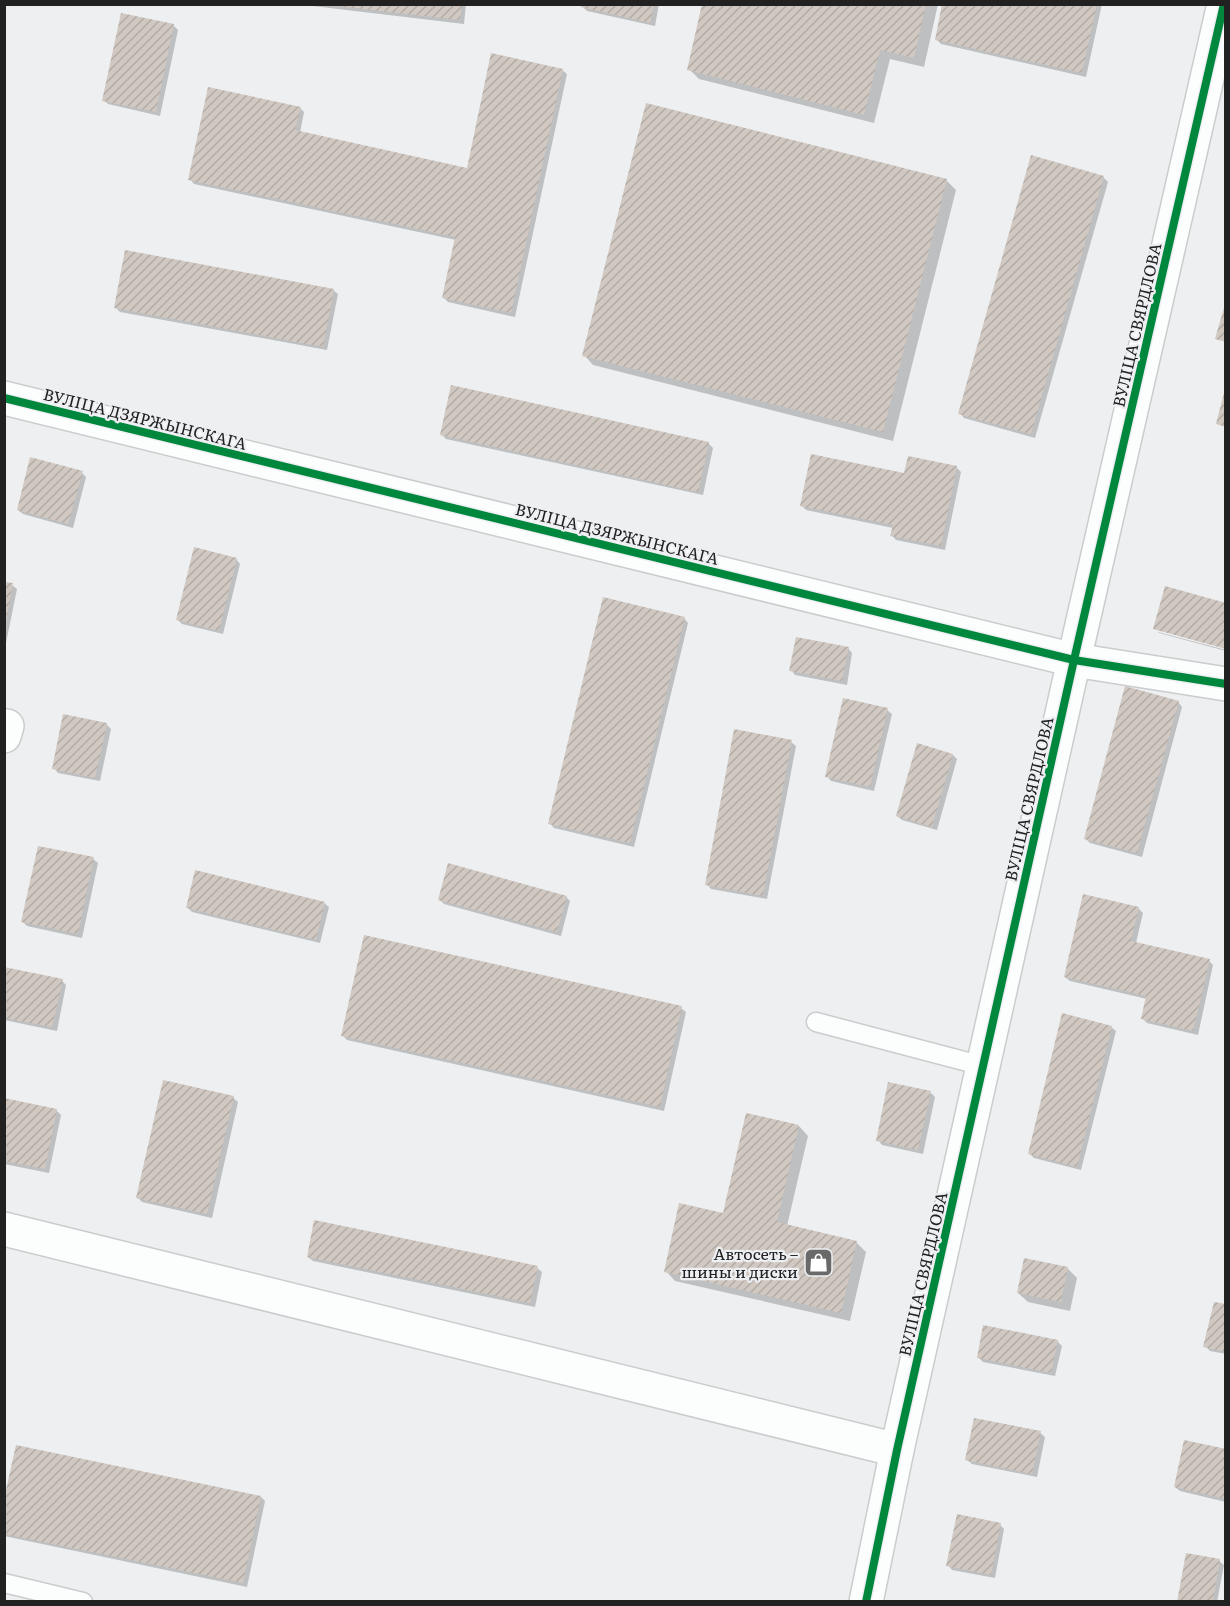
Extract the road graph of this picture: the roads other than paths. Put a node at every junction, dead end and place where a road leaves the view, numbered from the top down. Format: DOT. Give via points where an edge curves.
graph roads {
  1 [pos="1224,4"];
  2 [pos="4,398"];
  3 [pos="1074,660"];
  4 [pos="1226,684"];
  5 [pos="816,1022"];
  6 [pos="983,1066"];
  7 [pos="4,1229"];
  8 [pos="897,1450"];
  9 [pos="4,1583"];
  10 [pos="83,1602"];
  11 [pos="867,1602"];
  1 -- 3 [label="street, ВУЛІЦА СВЯРДЛОВА"];
  2 -- 3 [label="street, ВУЛІЦА ДЗЯРЖЫНСКАГА"];
  3 -- 4 [label="street, ВУЛІЦА ДЗЯРЖЫНСКАГА"];
  3 -- 6 [label="street, ВУЛІЦА СВЯРДЛОВА"];
  5 -- 6 [label="lane"];
  6 -- 8 [label="street, ВУЛІЦА СВЯРДЛОВА"];
  7 -- 8 [label="street"];
  8 -- 11 [label="street, ВУЛІЦА СВЯРДЛОВА"];
  9 -- 10 [label="lane"];
}
